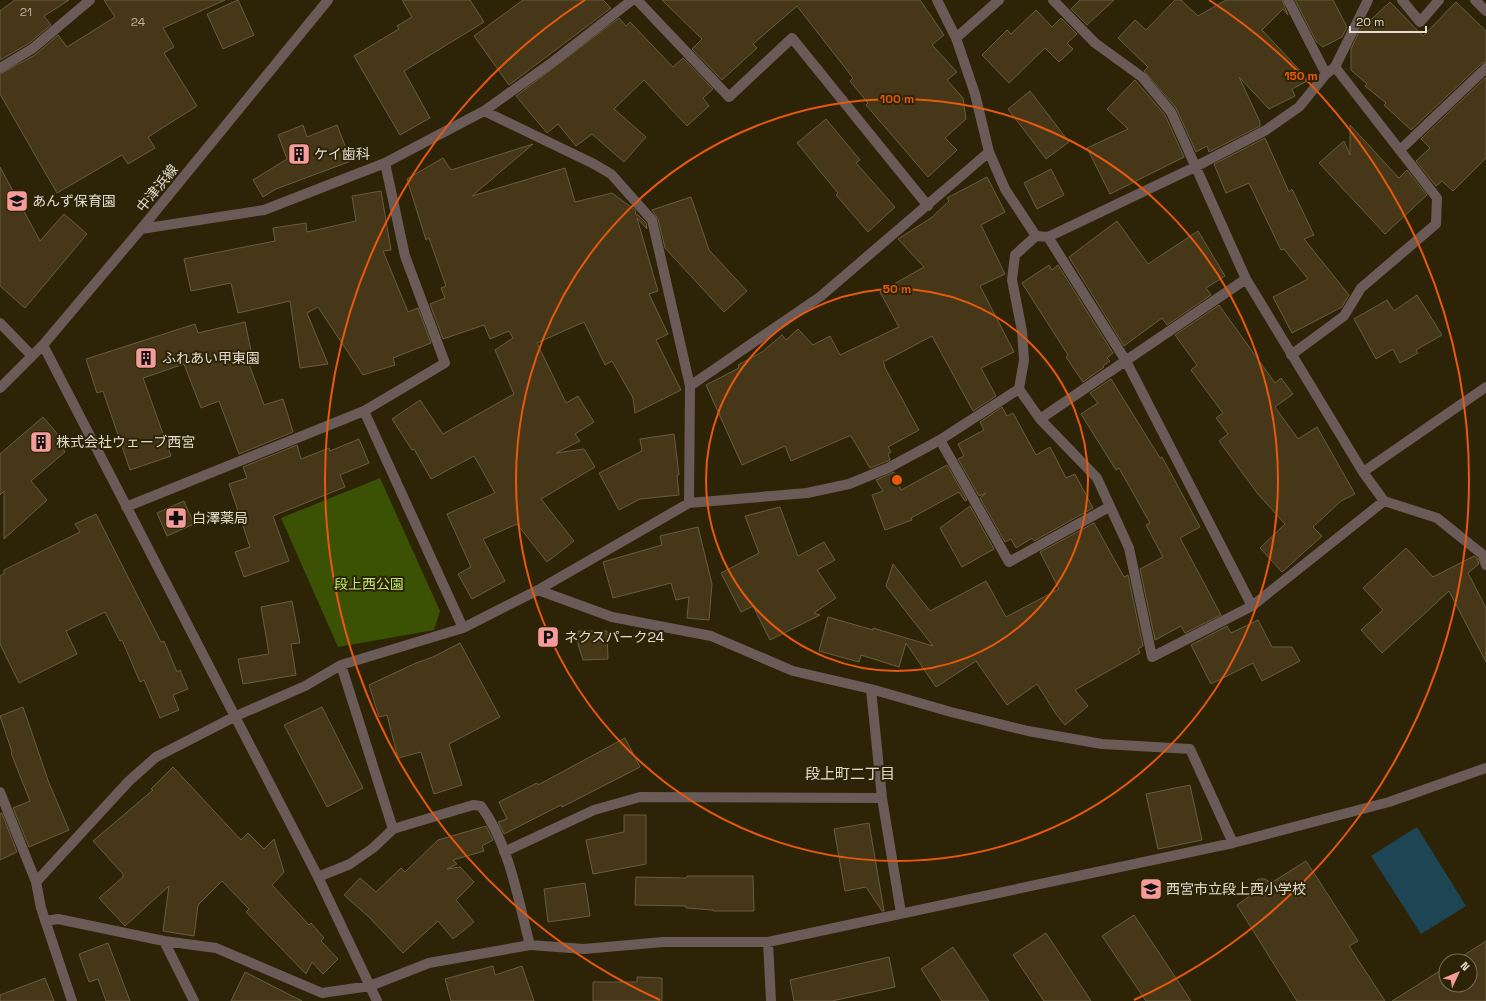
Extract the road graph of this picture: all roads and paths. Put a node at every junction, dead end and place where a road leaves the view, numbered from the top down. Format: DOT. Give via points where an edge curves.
graph roads {
  1 [pos="90,0"];
  2 [pos="328,0"];
  3 [pos="632,0"];
  4 [pos="637,0"];
  5 [pos="938,0"];
  6 [pos="999,0"];
  7 [pos="1053,0"];
  8 [pos="1288,0"];
  9 [pos="1368,0"];
  10 [pos="1402,0"];
  11 [pos="1439,0"];
  12 [pos="1475,0"];
  13 [pos="1486,11"];
  14 [pos="956,38"];
  15 [pos="1335,67"];
  16 [pos="0,68"];
  17 [pos="1486,68"];
  18 [pos="1326,74"];
  19 [pos="484,111"];
  20 [pos="1400,150"];
  21 [pos="989,152"];
  22 [pos="385,163"];
  23 [pos="1195,167"];
  24 [pos="928,206"];
  25 [pos="141,229"];
  26 [pos="1036,236"];
  27 [pos="1048,237"];
  28 [pos="1246,279"];
  29 [pos="0,323"];
  30 [pos="43,345"];
  31 [pos="1291,355"];
  32 [pos="32,356"];
  33 [pos="1126,361"];
  34 [pos="690,386"];
  35 [pos="1486,387"];
  36 [pos="0,388"];
  37 [pos="1019,389"];
  38 [pos="364,411"];
  39 [pos="1040,419"];
  40 [pos="940,440"];
  41 [pos="1363,472"];
  42 [pos="1384,501"];
  43 [pos="689,503"];
  44 [pos="1109,506"];
  45 [pos="126,507"];
  46 [pos="1484,553"];
  47 [pos="1486,565"];
  48 [pos="538,590"];
  49 [pos="1252,606"];
  50 [pos="463,628"];
  51 [pos="341,665"];
  52 [pos="871,689"];
  53 [pos="236,716"];
  54 [pos="1486,768"];
  55 [pos="0,792"];
  56 [pos="882,798"];
  57 [pos="393,829"];
  58 [pos="1233,843"];
  59 [pos="504,852"];
  60 [pos="318,877"];
  61 [pos="36,882"];
  62 [pos="901,914"];
  63 [pos="45,921"];
  64 [pos="164,941"];
  65 [pos="768,942"];
  66 [pos="530,946"];
  67 [pos="370,986"];
  68 [pos="72,1001"];
  69 [pos="194,1001"];
  70 [pos="377,1001"];
  71 [pos="771,1001"];
  1 -- 16 [label="street" via="32,49"];
  2 -- 25 [label="street, 中津浜線"];
  3 -- 19 [label="street"];
  4 -- 24 [label="street" via="729,97 792,38"];
  5 -- 14 [label="street"];
  6 -- 14 [label="street"];
  7 -- 23 [label="street" via="1095,43 1142,77 1171,112"];
  8 -- 18 [label="street"];
  9 -- 15 [label="street"];
  10 -- 11 [label="street" via="1420,22"];
  12 -- 13 [label="street"];
  14 -- 21 [label="street" via="975,94"];
  15 -- 18 [label="street"];
  15 -- 20 [label="street"];
  17 -- 20 [label="street"];
  18 -- 23 [label="street" via="1298,107 1271,126"];
  19 -- 22 [label="street"];
  19 -- 34 [label="street" via="611,174 652,220"];
  20 -- 31 [label="street" via="1437,198 1436,224 1361,288 1344,316"];
  21 -- 24 [label="street"];
  21 -- 26 [label="street" via="1005,189"];
  22 -- 25 [label="street" via="264,210"];
  22 -- 38 [label="street" via="405,256 445,363"];
  23 -- 27 [label="street"];
  23 -- 28 [label="street"];
  24 -- 34 [label="street" via="821,296"];
  25 -- 30 [label="street, 中津浜線"];
  26 -- 27 [label="street"];
  26 -- 37 [label="street" via="1015,255 1012,280 1022,331 1024,360"];
  27 -- 33 [label="street"];
  28 -- 31 [label="street"];
  28 -- 33 [label="street"];
  29 -- 32 [label="street"];
  30 -- 32 [label="street, 中津浜線"];
  30 -- 45 [label="street"];
  31 -- 41 [label="street"];
  32 -- 36 [label="street, 中津浜線"];
  33 -- 39 [label="street"];
  33 -- 49 [label="street"];
  34 -- 43 [label="street"];
  35 -- 41 [label="street"];
  37 -- 39 [label="street"];
  37 -- 40 [label="street"];
  38 -- 45 [label="street"];
  38 -- 50 [label="street"];
  39 -- 44 [label="street" via="1097,478"];
  40 -- 43 [label="street" via="888,468 848,484 807,493"];
  40 -- 44 [label="street" via="1008,562"];
  41 -- 42 [label="street"];
  42 -- 46 [label="street" via="1437,518"];
  42 -- 49 [label="street"];
  43 -- 48 [label="street"];
  44 -- 49 [label="street" via="1128,548 1152,657"];
  45 -- 53 [label="street"];
  46 -- 47 [label="street"];
  48 -- 50 [label="street"];
  48 -- 52 [label="street" via="612,617 711,636 793,671"];
  50 -- 51 [label="street"];
  51 -- 53 [label="street" via="305,686"];
  51 -- 57 [label="street"];
  52 -- 56 [label="street"];
  52 -- 58 [label="street" via="1028,731 1102,744 1190,749"];
  53 -- 60 [label="street"];
  53 -- 61 [label="street" via="156,757 129,781"];
  54 -- 58 [label="street" via="1389,802"];
  55 -- 61 [label="street"];
  56 -- 59 [label="street" via="640,797 594,810"];
  56 -- 62 [label="street"];
  57 -- 59 [label="street" via="473,805 481,806"];
  57 -- 60 [label="street" via="373,848 350,864"];
  58 -- 62 [label="street"];
  59 -- 66 [label="street"];
  60 -- 67 [label="street"];
  61 -- 63 [label="street"];
  62 -- 65 [label="street"];
  63 -- 64 [label="street" via="58,919"];
  63 -- 68 [label="street"];
  64 -- 67 [label="street" via="216,948 322,993"];
  64 -- 69 [label="street"];
  65 -- 66 [label="street" via="663,942 584,949"];
  65 -- 71 [label="street"];
  66 -- 67 [label="street" via="429,963"];
  67 -- 70 [label="street"];
}
